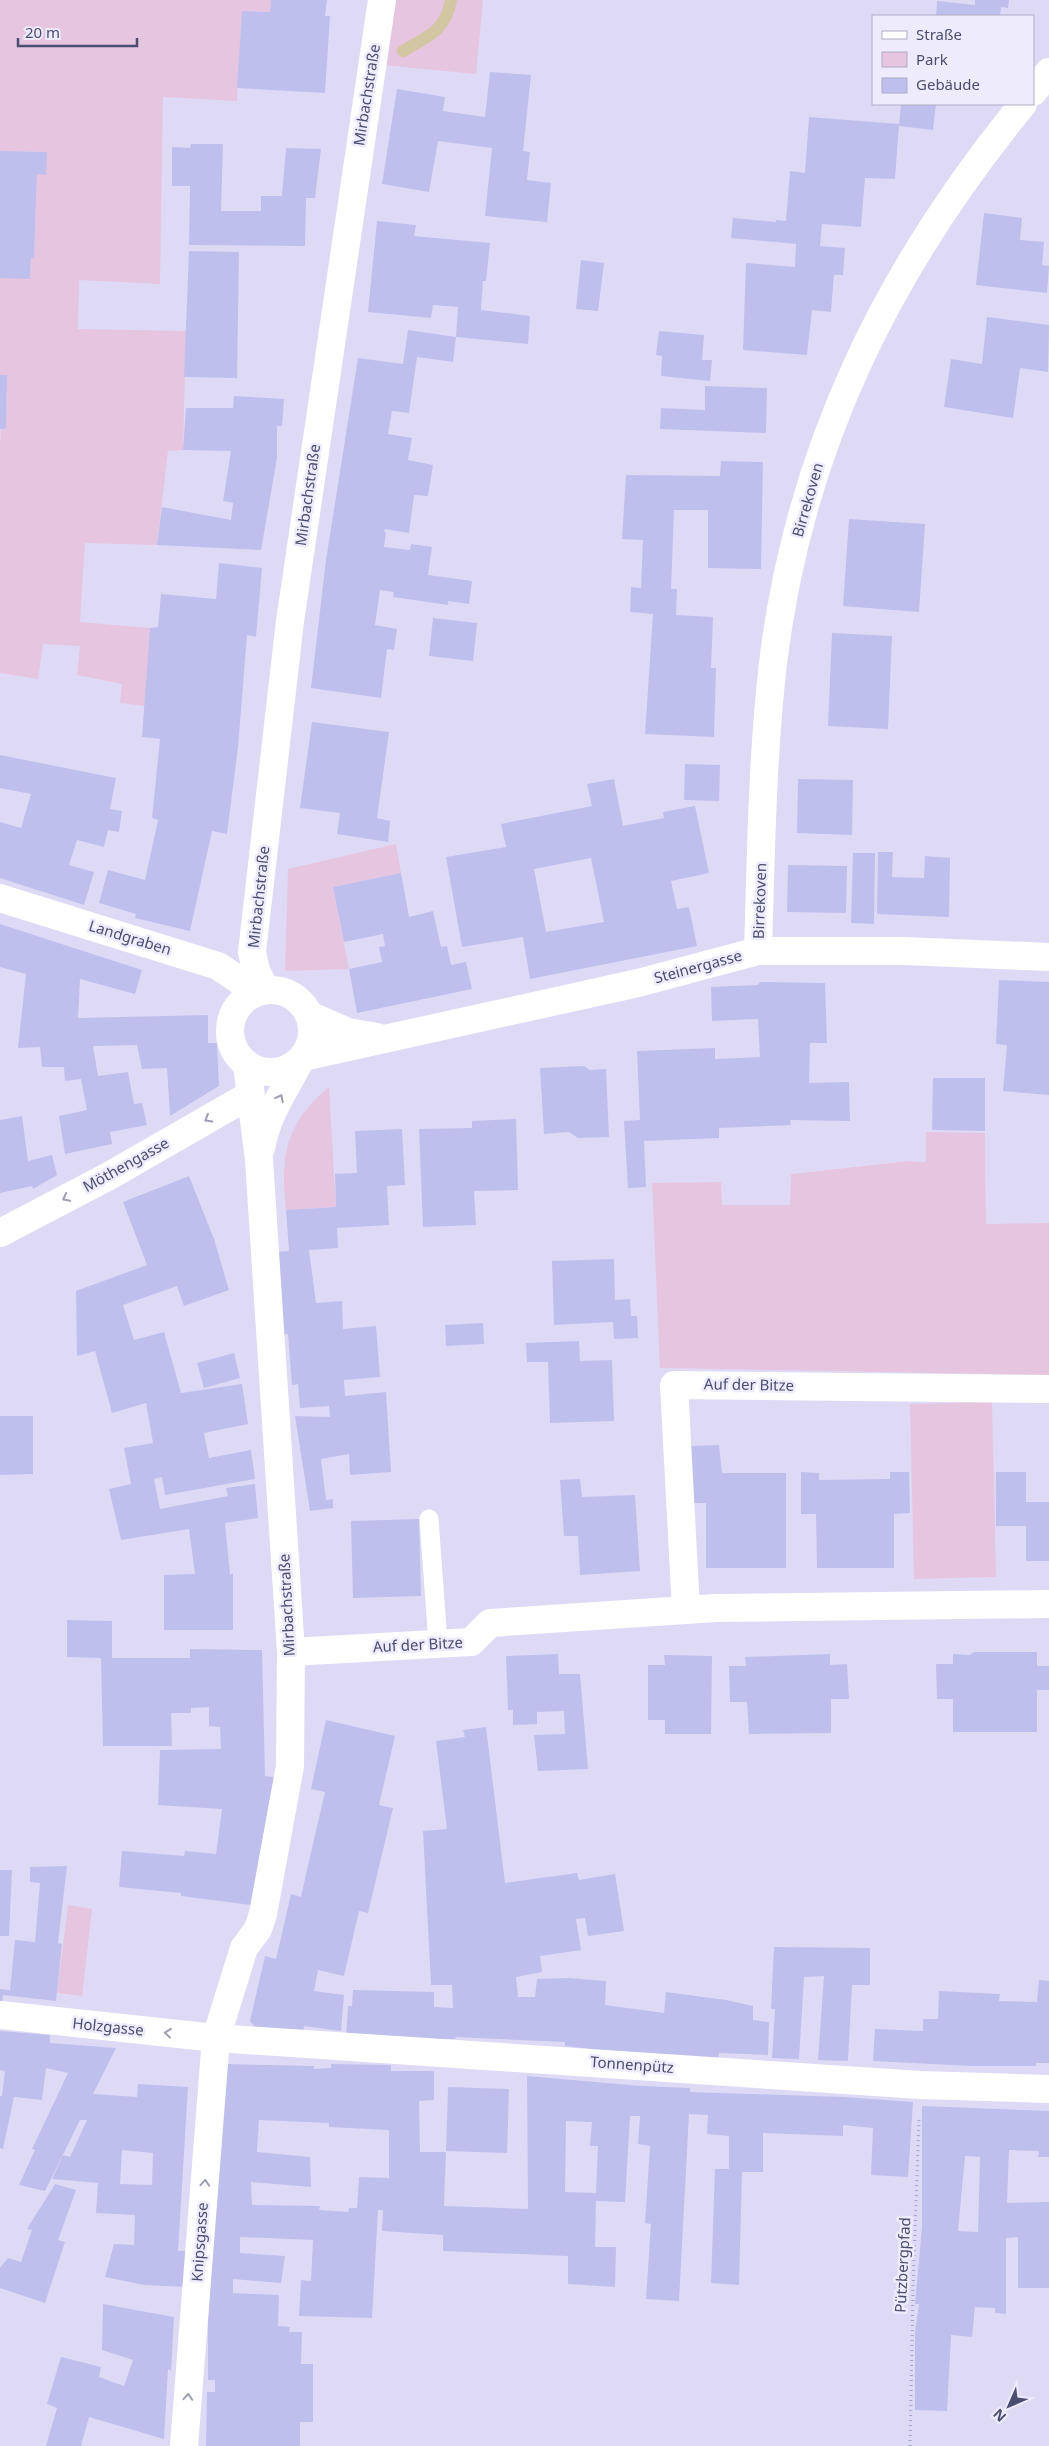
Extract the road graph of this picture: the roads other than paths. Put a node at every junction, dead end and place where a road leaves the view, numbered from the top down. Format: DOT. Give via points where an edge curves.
graph roads {
  1 [pos="382,0"];
  2 [pos="1049,72"];
  3 [pos="1034,91"];
  4 [pos="1022,105"];
  5 [pos="0,898"];
  6 [pos="758,951"];
  7 [pos="1049,957"];
  8 [pos="259,992"];
  9 [pos="309,1015"];
  10 [pos="383,1038"];
  11 [pos="302,1059"];
  12 [pos="247,1065"];
  13 [pos="250,1095"];
  14 [pos="259,1160"];
  15 [pos="0,1233"];
  16 [pos="1049,1389"];
  17 [pos="429,1519"];
  18 [pos="1049,1604"];
  19 [pos="686,1610"];
  20 [pos="438,1643"];
  21 [pos="291,1652"];
  22 [pos="0,2015"];
  23 [pos="216,2038"];
  24 [pos="1049,2089"];
  25 [pos="184,2446"];
  1 -- 8 [label="street, Mirbachstraße" via="290,622 252,952"];
  2 -- 3 [label="street"];
  4 -- 6 [label="street, Birrekoven" via="948,206 891,294 831,423 811,483 789,569 774,662 766,742"];
  5 -- 8 [label="street, Landgraben" via="218,966"];
  6 -- 7 [label="street, Steinergasse" via="904,951"];
  6 -- 10 [label="street, Steinergasse" via="638,983"];
  8 -- 9 [label="street" via="280,991 292,996"];
  8 -- 12 [label="street" via="240,1003 229,1028 230,1043"];
  9 -- 10 [label="street, Steinergasse" via="348,1032"];
  9 -- 11 [label="street, Mirbachstraße" via="312,1037"];
  10 -- 11 [label="street, Steinergasse"];
  11 -- 12 [label="street" via="280,1072 257,1071"];
  14 -- 11 [label="street, Mirbachstraße, one-way" via="266,1126"];
  12 -- 13 [label="street, Mirbachstraße"];
  13 -- 14 [label="street, Mirbachstraße"];
  13 -- 15 [label="street, Möthengasse, one-way" via="109,1176"];
  14 -- 21 [label="street, Mirbachstraße"];
  16 -- 19 [label="street, Auf der Bitze" via="674,1384"];
  17 -- 20 [label="lane"];
  18 -- 19 [label="street, Auf der Bitze"];
  19 -- 20 [label="street, Auf der Bitze" via="490,1623 471,1642"];
  20 -- 21 [label="street, Auf der Bitze"];
  21 -- 23 [label="street, Mirbachstraße" via="290,1766 267,1898 258,1929 244,1948"];
  23 -- 22 [label="street, Holzgasse, one-way"];
  23 -- 24 [label="street, Tonnenpütz" via="920,2085"];
  25 -- 23 [label="street, Knipsgasse, one-way"];
}
